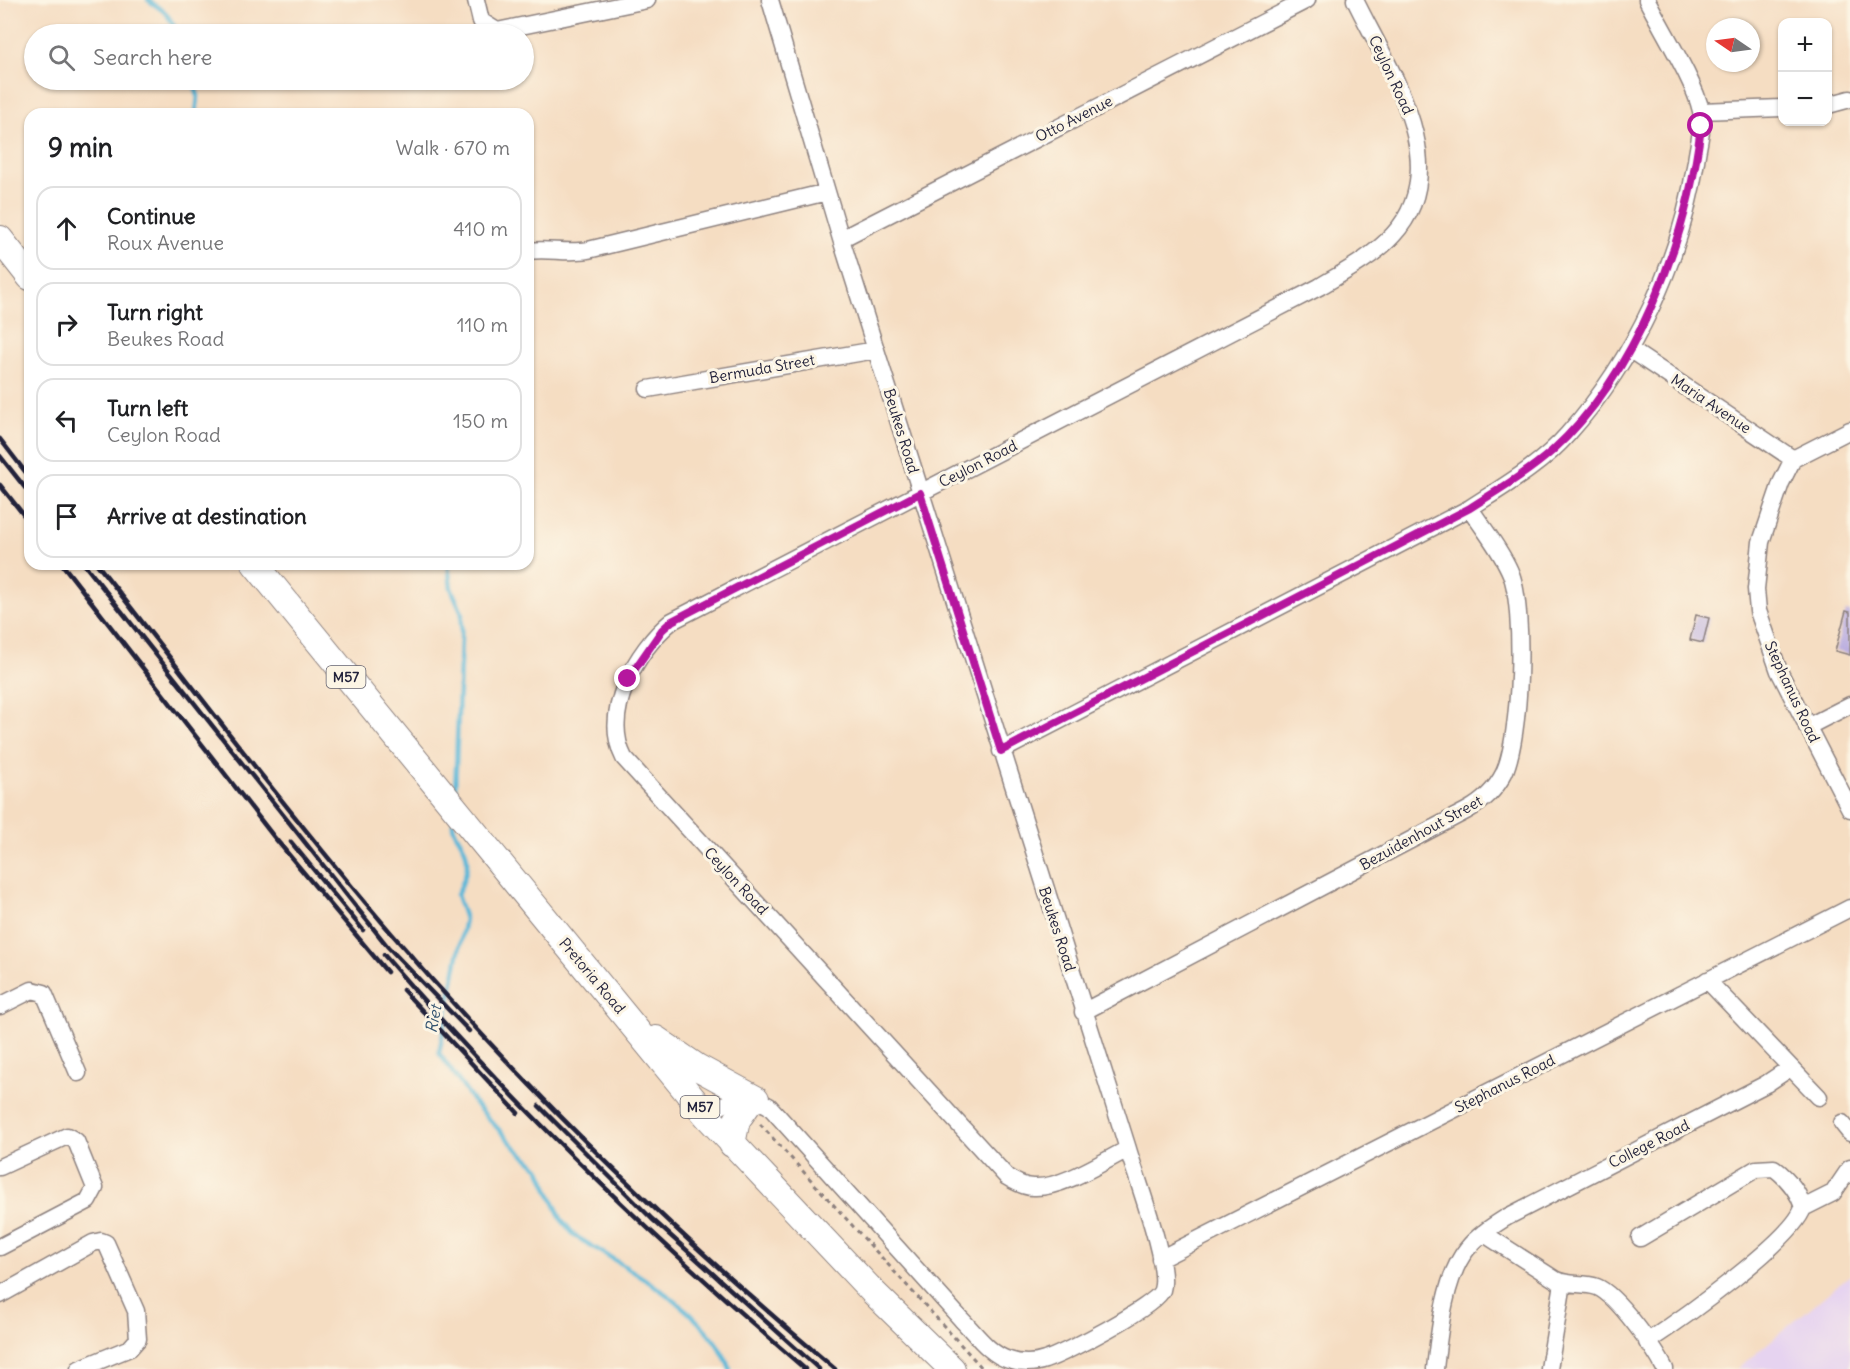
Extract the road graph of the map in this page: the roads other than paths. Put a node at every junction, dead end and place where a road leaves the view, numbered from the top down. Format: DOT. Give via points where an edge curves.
graph roads {
  1 [pos="477,0"];
  2 [pos="647,0"];
  3 [pos="770,0"];
  4 [pos="1307,0"];
  5 [pos="1355,0"];
  6 [pos="1647,0"];
  7 [pos="486,24"];
  8 [pos="534,25"];
  9 [pos="1850,99"];
  10 [pos="1832,104"];
  11 [pos="1778,108"];
  12 [pos="1701,111"];
  13 [pos="827,192"];
  14 [pos="0,238"];
  15 [pos="841,239"];
  16 [pos="534,250"];
  17 [pos="24,269"];
  18 [pos="1629,349"];
  19 [pos="876,350"];
  20 [pos="648,389"];
  21 [pos="1850,430"];
  22 [pos="1793,459"];
  23 [pos="920,493"];
  24 [pos="1470,508"];
  25 [pos="260,570"];
  26 [pos="1850,705"];
  27 [pos="1807,727"];
  28 [pos="1001,751"];
  29 [pos="1850,808"];
  30 [pos="1850,908"];
  31 [pos="1707,980"];
  32 [pos="0,1006"];
  33 [pos="1083,1012"];
  34 [pos="631,1022"];
  35 [pos="1790,1068"];
  36 [pos="78,1072"];
  37 [pos="1819,1097"];
  38 [pos="751,1102"];
  39 [pos="706,1115"];
  40 [pos="732,1143"];
  41 [pos="1128,1149"];
  42 [pos="0,1167"];
  43 [pos="1850,1168"];
  44 [pos="1803,1208"];
  45 [pos="1483,1233"];
  46 [pos="1640,1238"];
  47 [pos="0,1247"];
  48 [pos="1160,1259"];
  49 [pos="1563,1283"];
  50 [pos="0,1295"];
  51 [pos="1647,1342"];
  52 [pos="79,1369"];
  53 [pos="952,1369"];
  54 [pos="1435,1369"];
  55 [pos="1549,1369"];
  56 [pos="1665,1369"];
  1 -- 7 [label="street" via="478,13"];
  2 -- 8 [label="street"];
  3 -- 13 [label="street, Beukes Road"];
  4 -- 15 [label="street, Otto Avenue"];
  5 -- 23 [label="street, Ceylon Road" via="1403,94 1416,140 1416,191 1412,207 1394,234 1361,261 1319,287"];
  6 -- 12 [label="street"];
  9 -- 10 [label="street"];
  11 -- 12 [label="street"];
  12 -- 18 [label="street" via="1691,193 1682,228"];
  13 -- 15 [label="street, Beukes Road"];
  13 -- 16 [label="street" via="588,250"];
  14 -- 17 [label="main road"];
  15 -- 19 [label="street, Beukes Road"];
  18 -- 22 [label="street, Maria Avenue"];
  18 -- 24 [label="street" via="1584,414 1553,450"];
  19 -- 20 [label="street, Bermuda Street"];
  19 -- 23 [label="street, Beukes Road"];
  21 -- 22 [label="street"];
  22 -- 27 [label="street, Stephanus Road" via="1761,542 1756,589 1766,639"];
  23 -- 28 [label="street, Beukes Road"];
  23 -- 41 [label="street, Ceylon Road" via="662,630 622,693 616,720 617,744 624,758 1007,1177 1033,1188 1048,1186"];
  24 -- 28 [label="street"];
  24 -- 33 [label="street, Bezuidenhout Street" via="1506,564 1516,600 1514,731 1510,756 1497,785 1466,811"];
  25 -- 34 [label="main road, Pretoria Road / M57"];
  26 -- 27 [label="street"];
  27 -- 29 [label="street, Stephanus Road"];
  28 -- 33 [label="street, Beukes Road"];
  30 -- 31 [label="street, Stephanus Road"];
  31 -- 35 [label="street"];
  31 -- 48 [label="street, Stephanus Road"];
  32 -- 36 [label="street" via="32,990 44,993"];
  33 -- 41 [label="street, Beukes Road"];
  34 -- 38 [label="main road"];
  34 -- 39 [label="main road, Pretoria Road / M57"];
  35 -- 37 [label="street"];
  35 -- 45 [label="street, College Road"];
  38 -- 39 [label="street" via="731,1100"];
  38 -- 40 [label="main road" via="737,1120"];
  38 -- 48 [label="street, Beukes Road" via="769,1106 787,1123 988,1347 1009,1361 1046,1360 1100,1334 1156,1299 1163,1284"];
  39 -- 40 [label="main road, Pretoria Road / M57"];
  40 -- 53 [label="main road, Pretoria Road / M57"];
  41 -- 48 [label="street, Beukes Road"];
  42 -- 47 [label="street" via="67,1136 76,1141 95,1188 88,1201"];
  43 -- 44 [label="street" via="1833,1193"];
  44 -- 46 [label="street" via="1800,1197 1782,1173 1774,1168 1756,1169"];
  44 -- 51 [label="street" via="1795,1223 1737,1275"];
  45 -- 49 [label="street"];
  45 -- 54 [label="street, College Road" via="1457,1266 1442,1320"];
  49 -- 51 [label="street" via="1590,1285 1610,1295"];
  49 -- 55 [label="street"];
  50 -- 52 [label="street" via="96,1241 106,1243 136,1311 138,1339 130,1348"];
  51 -- 56 [label="street"];
}
